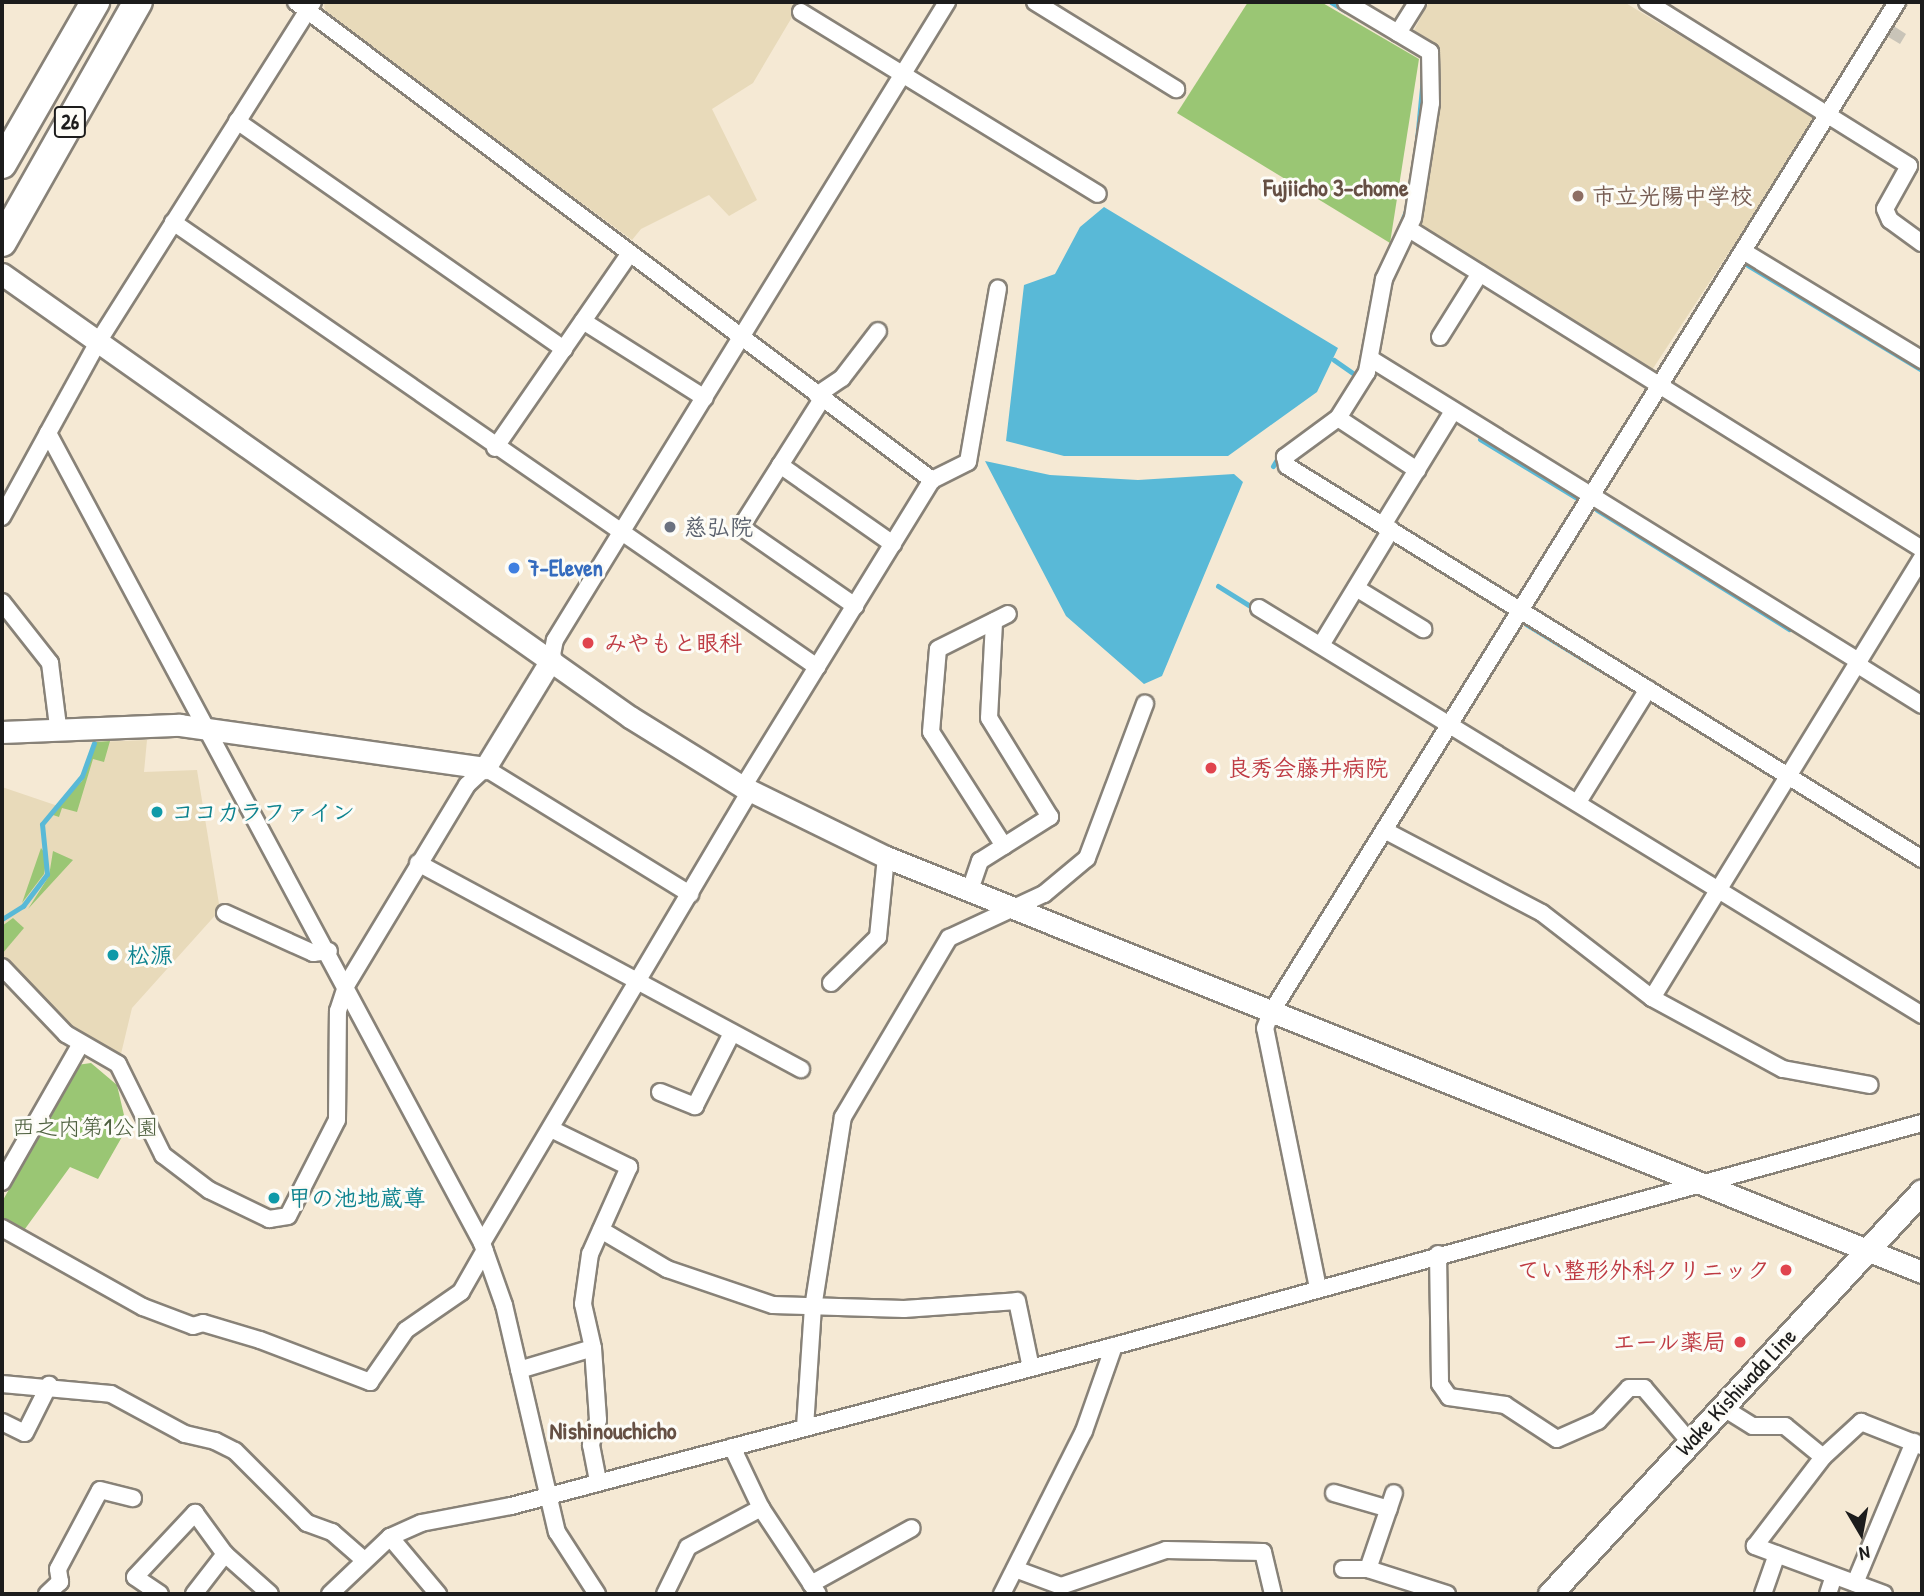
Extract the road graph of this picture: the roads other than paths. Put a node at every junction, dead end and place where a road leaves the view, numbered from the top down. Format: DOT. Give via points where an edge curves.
graph roads {
  1 [pos="95,2"];
  2 [pos="138,2"];
  3 [pos="947,2"];
  4 [pos="1035,2"];
  5 [pos="1346,2"];
  6 [pos="1417,2"];
  7 [pos="1647,2"];
  8 [pos="1896,2"];
  9 [pos="305,4"];
  10 [pos="801,12"];
  11 [pos="1398,33"];
  12 [pos="903,74"];
  13 [pos="1175,89"];
  14 [pos="1830,111"];
  15 [pos="237,121"];
  16 [pos="2,164"];
  17 [pos="1098,194"];
  18 [pos="173,222"];
  19 [pos="1409,229"];
  20 [pos="2,242"];
  21 [pos="1922,243"];
  22 [pos="1743,251"];
  23 [pos="630,253"];
  24 [pos="1480,273"];
  25 [pos="2,274"];
  26 [pos="998,289"];
  27 [pos="583,321"];
  28 [pos="877,331"];
  29 [pos="1440,337"];
  30 [pos="741,339"];
  31 [pos="98,342"];
  32 [pos="564,349"];
  33 [pos="1371,359"];
  34 [pos="1922,360"];
  35 [pos="1660,386"];
  36 [pos="819,397"];
  37 [pos="705,398"];
  38 [pos="1453,411"];
  39 [pos="1338,418"];
  40 [pos="48,433"];
  41 [pos="495,448"];
  42 [pos="780,465"];
  43 [pos="1417,470"];
  44 [pos="932,480"];
  45 [pos="1589,498"];
  46 [pos="2,517"];
  47 [pos="1387,528"];
  48 [pos="620,536"];
  49 [pos="893,544"];
  50 [pos="1922,548"];
  51 [pos="1922,558"];
  52 [pos="1356,588"];
  53 [pos="2,603"];
  54 [pos="855,606"];
  55 [pos="1259,608"];
  56 [pos="1519,609"];
  57 [pos="1423,629"];
  58 [pos="1321,645"];
  59 [pos="551,660"];
  60 [pos="1859,664"];
  61 [pos="817,667"];
  62 [pos="1648,690"];
  63 [pos="1145,704"];
  64 [pos="1922,705"];
  65 [pos="1450,724"];
  66 [pos="58,726"];
  67 [pos="207,727"];
  68 [pos="2,732"];
  69 [pos="485,768"];
  70 [pos="1790,777"];
  71 [pos="746,789"];
  72 [pos="1577,802"];
  73 [pos="1384,830"];
  74 [pos="1004,846"];
  75 [pos="886,857"];
  76 [pos="1922,859"];
  77 [pos="418,863"];
  78 [pos="970,890"];
  79 [pos="1719,890"];
  80 [pos="690,894"];
  81 [pos="1013,907"];
  82 [pos="225,913"];
  83 [pos="329,951"];
  84 [pos="2,967"];
  85 [pos="639,983"];
  86 [pos="831,983"];
  87 [pos="347,984"];
  88 [pos="1652,998"];
  89 [pos="1272,1012"];
  90 [pos="1922,1015"];
  91 [pos="732,1035"];
  92 [pos="80,1045"];
  93 [pos="801,1069"];
  94 [pos="1870,1086"];
  95 [pos="660,1091"];
  96 [pos="1922,1123"];
  97 [pos="551,1129"];
  98 [pos="2,1182"];
  99 [pos="1696,1182"];
  100 [pos="1922,1191"];
  101 [pos="2,1228"];
  102 [pos="601,1230"];
  103 [pos="483,1246"];
  104 [pos="1867,1250"];
  105 [pos="1438,1254"];
  106 [pos="1922,1272"];
  107 [pos="1318,1288"];
  108 [pos="813,1308"];
  109 [pos="1114,1346"];
  110 [pos="593,1348"];
  111 [pos="1031,1368"];
  112 [pos="519,1370"];
  113 [pos="2,1384"];
  114 [pos="49,1385"];
  115 [pos="1722,1407"];
  116 [pos="2,1422"];
  117 [pos="805,1427"];
  118 [pos="1690,1442"];
  119 [pos="1918,1444"];
  120 [pos="732,1447"];
  121 [pos="1823,1457"];
  122 [pos="598,1482"];
  123 [pos="1334,1493"];
  124 [pos="1394,1493"];
  125 [pos="548,1496"];
  126 [pos="133,1498"];
  127 [pos="761,1508"];
  128 [pos="1389,1509"];
  129 [pos="912,1528"];
  130 [pos="390,1537"];
  131 [pos="225,1554"];
  132 [pos="1777,1554"];
  133 [pos="363,1559"];
  134 [pos="1015,1569"];
  135 [pos="1343,1569"];
  136 [pos="1368,1569"];
  137 [pos="1834,1576"];
  138 [pos="1855,1583"];
  139 [pos="814,1589"];
  140 [pos="1563,1590"];
  141 [pos="47,1594"];
  142 [pos="160,1594"];
  143 [pos="194,1594"];
  144 [pos="270,1594"];
  145 [pos="330,1594"];
  146 [pos="438,1594"];
  147 [pos="597,1594"];
  148 [pos="665,1594"];
  149 [pos="1002,1594"];
  150 [pos="1273,1594"];
  151 [pos="1447,1594"];
  152 [pos="1763,1594"];
  153 [pos="1828,1594"];
  154 [pos="1884,1594"];
  1 -- 16 [label="highway, 26"];
  2 -- 20 [label="highway, 26"];
  3 -- 12 [label="street"];
  4 -- 13 [label="street"];
  5 -- 11 [label="street"];
  6 -- 11 [label="street"];
  7 -- 14 [label="street"];
  8 -- 14 [label="street"];
  9 -- 15 [label="street"];
  9 -- 23 [label="street"];
  10 -- 12 [label="street"];
  11 -- 19 [label="street" via="1430,52 1431,103"];
  12 -- 17 [label="street"];
  12 -- 30 [label="street"];
  14 -- 21 [label="street" via="1909,166 1885,209 1890,220"];
  14 -- 22 [label="street"];
  15 -- 18 [label="street"];
  15 -- 32 [label="street"];
  18 -- 31 [label="street"];
  18 -- 41 [label="street"];
  19 -- 24 [label="street"];
  19 -- 33 [label="street" via="1384,279"];
  22 -- 34 [label="street"];
  22 -- 35 [label="street"];
  23 -- 27 [label="street"];
  23 -- 30 [label="street"];
  24 -- 29 [label="street"];
  24 -- 35 [label="street"];
  25 -- 31 [label="street"];
  26 -- 44 [label="street" via="968,462"];
  27 -- 32 [label="street"];
  27 -- 37 [label="street"];
  28 -- 36 [label="street" via="842,378"];
  30 -- 36 [label="street"];
  30 -- 37 [label="street"];
  31 -- 40 [label="street"];
  31 -- 59 [label="street"];
  32 -- 41 [label="street"];
  33 -- 38 [label="street"];
  33 -- 39 [label="street"];
  35 -- 45 [label="street"];
  35 -- 50 [label="street"];
  36 -- 42 [label="street"];
  36 -- 44 [label="street"];
  37 -- 48 [label="street"];
  38 -- 43 [label="street"];
  38 -- 45 [label="street"];
  39 -- 43 [label="street"];
  39 -- 47 [label="street" via="1285,457 1287,466"];
  40 -- 46 [label="street"];
  40 -- 67 [label="street"];
  41 -- 48 [label="street"];
  42 -- 49 [label="street"];
  42 -- 54 [label="street" via="741,527"];
  43 -- 47 [label="street"];
  44 -- 49 [label="street"];
  45 -- 56 [label="street"];
  45 -- 60 [label="street"];
  47 -- 52 [label="street"];
  47 -- 56 [label="street"];
  48 -- 59 [label="street" via="555,640"];
  48 -- 61 [label="street"];
  49 -- 54 [label="street"];
  51 -- 60 [label="street"];
  52 -- 57 [label="street"];
  52 -- 58 [label="street"];
  53 -- 66 [label="street" via="50,663"];
  54 -- 61 [label="street"];
  55 -- 58 [label="street"];
  56 -- 62 [label="street"];
  56 -- 65 [label="street"];
  58 -- 65 [label="street"];
  59 -- 69 [label="street"];
  59 -- 71 [label="street"];
  60 -- 64 [label="street"];
  60 -- 70 [label="street"];
  61 -- 71 [label="street"];
  62 -- 70 [label="street"];
  62 -- 72 [label="street"];
  63 -- 81 [label="street" via="1087,859 1044,894"];
  65 -- 72 [label="street"];
  65 -- 73 [label="street"];
  66 -- 67 [label="street"];
  66 -- 68 [label="street"];
  67 -- 69 [label="street"];
  67 -- 83 [label="street"];
  69 -- 77 [label="street"];
  69 -- 80 [label="street"];
  70 -- 76 [label="street"];
  70 -- 79 [label="street"];
  71 -- 75 [label="street"];
  71 -- 80 [label="street"];
  72 -- 79 [label="street"];
  73 -- 88 [label="street" via="1542,913"];
  73 -- 89 [label="street"];
  74 -- 74 [label="street" via="1050,817 989,718 1001,617 938,649 931,732"];
  74 -- 78 [label="street" via="980,861"];
  75 -- 78 [label="street"];
  75 -- 86 [label="street" via="878,937"];
  77 -- 85 [label="street"];
  77 -- 87 [label="street"];
  78 -- 81 [label="street"];
  79 -- 88 [label="street"];
  79 -- 90 [label="street"];
  80 -- 85 [label="street"];
  81 -- 89 [label="street"];
  81 -- 108 [label="street" via="948,938 843,1118"];
  82 -- 83 [label="street" via="313,953"];
  83 -- 87 [label="street"];
  84 -- 92 [label="street"];
  85 -- 91 [label="street"];
  85 -- 97 [label="street"];
  87 -- 92 [label="street" via="338,1011 337,1120 288,1216 269,1219 185,1174 144,1125 134,1087 118,1064"];
  87 -- 103 [label="street"];
  88 -- 94 [label="street" via="1783,1069"];
  89 -- 99 [label="street"];
  89 -- 107 [label="street" via="1265,1028"];
  91 -- 93 [label="street"];
  91 -- 95 [label="street" via="695,1106"];
  92 -- 98 [label="street"];
  96 -- 99 [label="street"];
  97 -- 102 [label="street" via="629,1167"];
  97 -- 103 [label="street"];
  99 -- 104 [label="street"];
  99 -- 105 [label="street"];
  100 -- 104 [label="main road, Wake Kishiwada Line"];
  101 -- 103 [label="street" via="143,1307 192,1326 203,1323 260,1340 370,1382 406,1330 461,1292"];
  102 -- 108 [label="street" via="667,1269 773,1305"];
  102 -- 110 [label="street" via="590,1254 583,1304"];
  103 -- 112 [label="street"];
  104 -- 106 [label="street"];
  104 -- 115 [label="main road, Wake Kishiwada Line"];
  105 -- 107 [label="street"];
  105 -- 118 [label="street" via="1440,1384 1449,1397 1505,1405 1557,1439 1598,1421 1629,1388 1644,1388"];
  107 -- 109 [label="street"];
  108 -- 111 [label="street" via="1017,1301"];
  108 -- 117 [label="street"];
  109 -- 111 [label="street"];
  109 -- 134 [label="street" via="1084,1431"];
  110 -- 112 [label="street"];
  110 -- 122 [label="street" via="598,1420 591,1445"];
  111 -- 117 [label="street"];
  112 -- 125 [label="street"];
  113 -- 114 [label="street"];
  114 -- 116 [label="street" via="25,1433"];
  114 -- 133 [label="street" via="111,1394 185,1434 234,1451 288,1508"];
  115 -- 118 [label="main road, Wake Kishiwada Line"];
  115 -- 121 [label="street" via="1753,1426 1785,1426"];
  117 -- 120 [label="street"];
  118 -- 140 [label="main road, Wake Kishiwada Line"];
  119 -- 121 [label="street" via="1861,1422"];
  119 -- 138 [label="street"];
  120 -- 122 [label="street"];
  120 -- 127 [label="street"];
  121 -- 132 [label="street" via="1755,1546"];
  122 -- 125 [label="street"];
  123 -- 128 [label="street"];
  124 -- 128 [label="street"];
  125 -- 130 [label="street" via="421,1523"];
  125 -- 147 [label="street" via="556,1532"];
  126 -- 141 [label="street" via="100,1490 58,1569 61,1582"];
  127 -- 139 [label="street"];
  127 -- 148 [label="street" via="688,1547"];
  128 -- 136 [label="street"];
  129 -- 139 [label="street"];
  130 -- 133 [label="street"];
  130 -- 146 [label="street"];
  131 -- 142 [label="street" via="195,1513 135,1577"];
  131 -- 143 [label="street"];
  131 -- 144 [label="street"];
  132 -- 137 [label="street"];
  132 -- 152 [label="street"];
  133 -- 145 [label="street"];
  134 -- 149 [label="street"];
  134 -- 150 [label="street" via="1061,1586 1166,1550 1263,1552"];
  135 -- 136 [label="street"];
  136 -- 151 [label="street"];
  137 -- 138 [label="street"];
  137 -- 153 [label="street"];
  138 -- 154 [label="street"];
}
